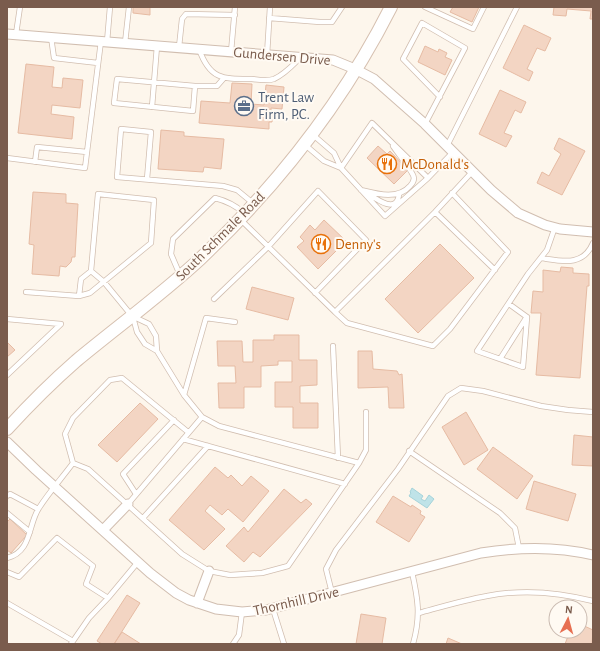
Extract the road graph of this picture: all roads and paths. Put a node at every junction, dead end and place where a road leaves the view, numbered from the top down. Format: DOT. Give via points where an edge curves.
graph roads {
  1 [pos="20,7"];
  2 [pos="110,7"];
  3 [pos="129,7"];
  4 [pos="235,7"];
  5 [pos="270,7"];
  6 [pos="342,7"];
  7 [pos="391,7"];
  8 [pos="425,7"];
  9 [pos="484,7"];
  10 [pos="517,7"];
  11 [pos="433,9"];
  12 [pos="235,15"];
  13 [pos="269,18"];
  14 [pos="12,34"];
  15 [pos="51,37"];
  16 [pos="104,42"];
  17 [pos="125,43"];
  18 [pos="157,46"];
  19 [pos="179,48"];
  20 [pos="200,49"];
  21 [pos="231,52"];
  22 [pos="267,55"];
  23 [pos="300,57"];
  24 [pos="98,63"];
  25 [pos="355,69"];
  26 [pos="224,78"];
  27 [pos="154,82"];
  28 [pos="195,86"];
  29 [pos="440,97"];
  30 [pos="152,107"];
  31 [pos="425,124"];
  32 [pos="312,134"];
  33 [pos="386,137"];
  34 [pos="304,144"];
  35 [pos="450,149"];
  36 [pos="87,152"];
  37 [pos="7,158"];
  38 [pos="35,162"];
  39 [pos="341,168"];
  40 [pos="472,172"];
  41 [pos="428,178"];
  42 [pos="147,179"];
  43 [pos="361,190"];
  44 [pos="452,193"];
  45 [pos="399,195"];
  46 [pos="254,204"];
  47 [pos="435,212"];
  48 [pos="243,217"];
  49 [pos="555,227"];
  50 [pos="593,232"];
  51 [pos="593,243"];
  52 [pos="268,247"];
  53 [pos="541,258"];
  54 [pos="495,270"];
  55 [pos="91,271"];
  56 [pos="180,276"];
  57 [pos="104,282"];
  58 [pos="26,292"];
  59 [pos="316,293"];
  60 [pos="79,296"];
  61 [pos="214,299"];
  62 [pos="509,304"];
  63 [pos="335,312"];
  64 [pos="132,316"];
  65 [pos="527,317"];
  66 [pos="7,319"];
  67 [pos="235,322"];
  68 [pos="333,346"];
  69 [pos="157,351"];
  70 [pos="500,359"];
  71 [pos="7,376"];
  72 [pos="184,395"];
  73 [pos="366,412"];
  74 [pos="593,412"];
  75 [pos="202,417"];
  76 [pos="174,420"];
  77 [pos="7,429"];
  78 [pos="188,432"];
  79 [pos="183,439"];
  80 [pos="7,442"];
  81 [pos="208,446"];
  82 [pos="410,451"];
  83 [pos="338,458"];
  84 [pos="73,462"];
  85 [pos="359,463"];
  86 [pos="345,484"];
  87 [pos="55,487"];
  88 [pos="136,494"];
  89 [pos="7,496"];
  90 [pos="128,504"];
  91 [pos="38,509"];
  92 [pos="7,513"];
  93 [pos="144,518"];
  94 [pos="103,530"];
  95 [pos="30,532"];
  96 [pos="519,548"];
  97 [pos="593,555"];
  98 [pos="7,558"];
  99 [pos="138,562"];
  100 [pos="209,571"];
  101 [pos="7,572"];
  102 [pos="412,572"];
  103 [pos="332,593"];
  104 [pos="108,598"];
  105 [pos="593,601"];
  106 [pos="7,603"];
  107 [pos="198,603"];
  108 [pos="273,609"];
  109 [pos="242,612"];
  110 [pos="419,613"];
  111 [pos="72,642"];
  112 [pos="233,644"];
  113 [pos="284,644"];
  114 [pos="413,644"];
  1 -- 14 [label="lane"];
  2 -- 16 [label="lane"];
  3 -- 17 [label="lane"];
  4 -- 12 [label="lane"];
  5 -- 13 [label="lane"];
  6 -- 13 [label="lane" via="332,22"];
  7 -- 25 [label="main road, South Schmale Road"];
  8 -- 11 [label="lane"];
  9 -- 11 [label="lane" via="473,29"];
  10 -- 35 [label="lane"];
  12 -- 19 [label="lane" via="186,14 182,19"];
  12 -- 21 [label="lane"];
  13 -- 22 [label="lane"];
  14 -- 15 [label="street, Gundersen Drive"];
  15 -- 16 [label="street, Gundersen Drive"];
  15 -- 24 [label="lane" via="54,58"];
  16 -- 17 [label="street, Gundersen Drive"];
  16 -- 24 [label="lane"];
  17 -- 18 [label="street, Gundersen Drive"];
  18 -- 19 [label="street, Gundersen Drive"];
  18 -- 27 [label="lane"];
  19 -- 20 [label="street, Gundersen Drive"];
  20 -- 21 [label="street, Gundersen Drive"];
  20 -- 26 [label="lane" via="204,63 212,72"];
  21 -- 22 [label="street, Gundersen Drive"];
  22 -- 23 [label="street, Gundersen Drive"];
  23 -- 25 [label="street, Gundersen Drive" via="333,60"];
  23 -- 26 [label="lane" via="285,74 272,80"];
  24 -- 36 [label="lane"];
  25 -- 31 [label="street, Gundersen Drive" via="374,79"];
  25 -- 32 [label="main road, South Schmale Road"];
  26 -- 28 [label="lane" via="217,86"];
  27 -- 28 [label="lane"];
  27 -- 30 [label="lane"];
  27 -- 30 [label="lane" via="117,79 114,103"];
  28 -- 30 [label="lane" via="192,111"];
  29 -- 29 [label="lane" via="465,48 422,23 403,59"];
  29 -- 31 [label="lane"];
  31 -- 35 [label="street, Gundersen Drive"];
  32 -- 34 [label="main road, South Schmale Road"];
  32 -- 39 [label="lane" via="334,153"];
  33 -- 39 [label="lane" via="372,123"];
  33 -- 41 [label="lane"];
  33 -- 45 [label="lane" via="414,176 413,183"];
  34 -- 39 [label="lane" via="324,161"];
  34 -- 46 [label="main road, South Schmale Road"];
  35 -- 40 [label="street, Gundersen Drive"];
  35 -- 41 [label="lane"];
  36 -- 38 [label="lane" via="38,147"];
  36 -- 38 [label="lane" via="85,168"];
  37 -- 38 [label="lane"];
  39 -- 43 [label="lane"];
  40 -- 44 [label="lane"];
  40 -- 49 [label="street, Gundersen Drive" via="518,213"];
  41 -- 43 [label="lane" via="386,216"];
  42 -- 42 [label="lane" via="117,177 121,129 151,132"];
  42 -- 46 [label="lane" via="223,186 237,190"];
  43 -- 45 [label="lane" via="376,194"];
  43 -- 45 [label="lane" via="387,205 393,204"];
  44 -- 47 [label="lane"];
  44 -- 54 [label="lane" via="508,252"];
  46 -- 48 [label="main road, South Schmale Road"];
  47 -- 54 [label="lane"];
  47 -- 63 [label="lane"];
  48 -- 52 [label="lane"];
  48 -- 56 [label="main road, South Schmale Road"];
  48 -- 56 [label="lane" via="236,205 215,198 173,239 171,254"];
  49 -- 50 [label="street, Gundersen Drive"];
  49 -- 53 [label="lane" via="547,250"];
  51 -- 53 [label="lane" via="588,253 573,261"];
  52 -- 59 [label="lane"];
  52 -- 59 [label="lane" via="318,191 366,240"];
  52 -- 61 [label="lane"];
  53 -- 62 [label="lane"];
  54 -- 63 [label="lane" via="450,329 433,346 347,323"];
  55 -- 57 [label="lane"];
  55 -- 57 [label="lane" via="98,194 154,200 151,243"];
  55 -- 60 [label="lane" via="80,279"];
  56 -- 64 [label="main road, South Schmale Road"];
  57 -- 60 [label="lane" via="90,293"];
  57 -- 64 [label="lane"];
  58 -- 60 [label="lane"];
  59 -- 63 [label="lane"];
  62 -- 65 [label="lane"];
  62 -- 70 [label="lane" via="477,351"];
  64 -- 69 [label="lane" via="137,332 145,344"];
  64 -- 69 [label="lane" via="149,324 156,336"];
  64 -- 77 [label="main road, South Schmale Road" via="56,379"];
  65 -- 70 [label="lane"];
  65 -- 70 [label="lane" via="522,367"];
  66 -- 71 [label="lane" via="61,324"];
  67 -- 72 [label="lane" via="206,318"];
  68 -- 83 [label="lane"];
  69 -- 72 [label="lane"];
  72 -- 75 [label="lane"];
  73 -- 85 [label="lane" via="366,450"];
  74 -- 82 [label="lane" via="541,406 461,388 448,396"];
  75 -- 78 [label="lane"];
  75 -- 83 [label="lane" via="219,426"];
  76 -- 78 [label="lane"];
  76 -- 84 [label="lane" via="122,378 110,380 74,418 65,434"];
  76 -- 88 [label="lane" via="123,474"];
  78 -- 79 [label="lane"];
  79 -- 81 [label="lane"];
  79 -- 88 [label="lane"];
  80 -- 87 [label="street, Thornhill Drive"];
  81 -- 86 [label="lane"];
  81 -- 93 [label="lane"];
  82 -- 96 [label="lane" via="500,513 515,528"];
  82 -- 103 [label="lane" via="336,550 326,569"];
  83 -- 85 [label="lane"];
  84 -- 87 [label="lane"];
  84 -- 90 [label="lane" via="88,468"];
  85 -- 86 [label="lane"];
  86 -- 100 [label="lane" via="288,566 262,573 230,575"];
  87 -- 91 [label="lane"];
  87 -- 94 [label="street, Thornhill Drive"];
  88 -- 90 [label="lane"];
  89 -- 91 [label="lane" via="10,494"];
  90 -- 93 [label="lane"];
  90 -- 94 [label="street"];
  91 -- 95 [label="lane"];
  92 -- 95 [label="lane"];
  93 -- 100 [label="lane" via="182,554"];
  94 -- 99 [label="street, Thornhill Drive"];
  95 -- 98 [label="lane" via="21,549"];
  96 -- 97 [label="street, Thornhill Drive" via="557,549"];
  96 -- 102 [label="street, Thornhill Drive" via="481,553"];
  99 -- 104 [label="lane"];
  99 -- 107 [label="street, Thornhill Drive" via="176,593"];
  100 -- 107 [label="street"];
  101 -- 104 [label="lane" via="19,577 57,538 93,566 86,584"];
  102 -- 103 [label="street, Thornhill Drive"];
  102 -- 110 [label="lane"];
  103 -- 108 [label="street, Thornhill Drive"];
  104 -- 111 [label="lane" via="89,618"];
  105 -- 110 [label="lane" via="558,594 524,592 487,596"];
  106 -- 111 [label="lane"];
  107 -- 109 [label="street, Thornhill Drive" via="216,609"];
  108 -- 109 [label="street, Thornhill Drive"];
  108 -- 113 [label="lane"];
  109 -- 112 [label="lane" via="239,635"];
  110 -- 114 [label="lane"];
}
